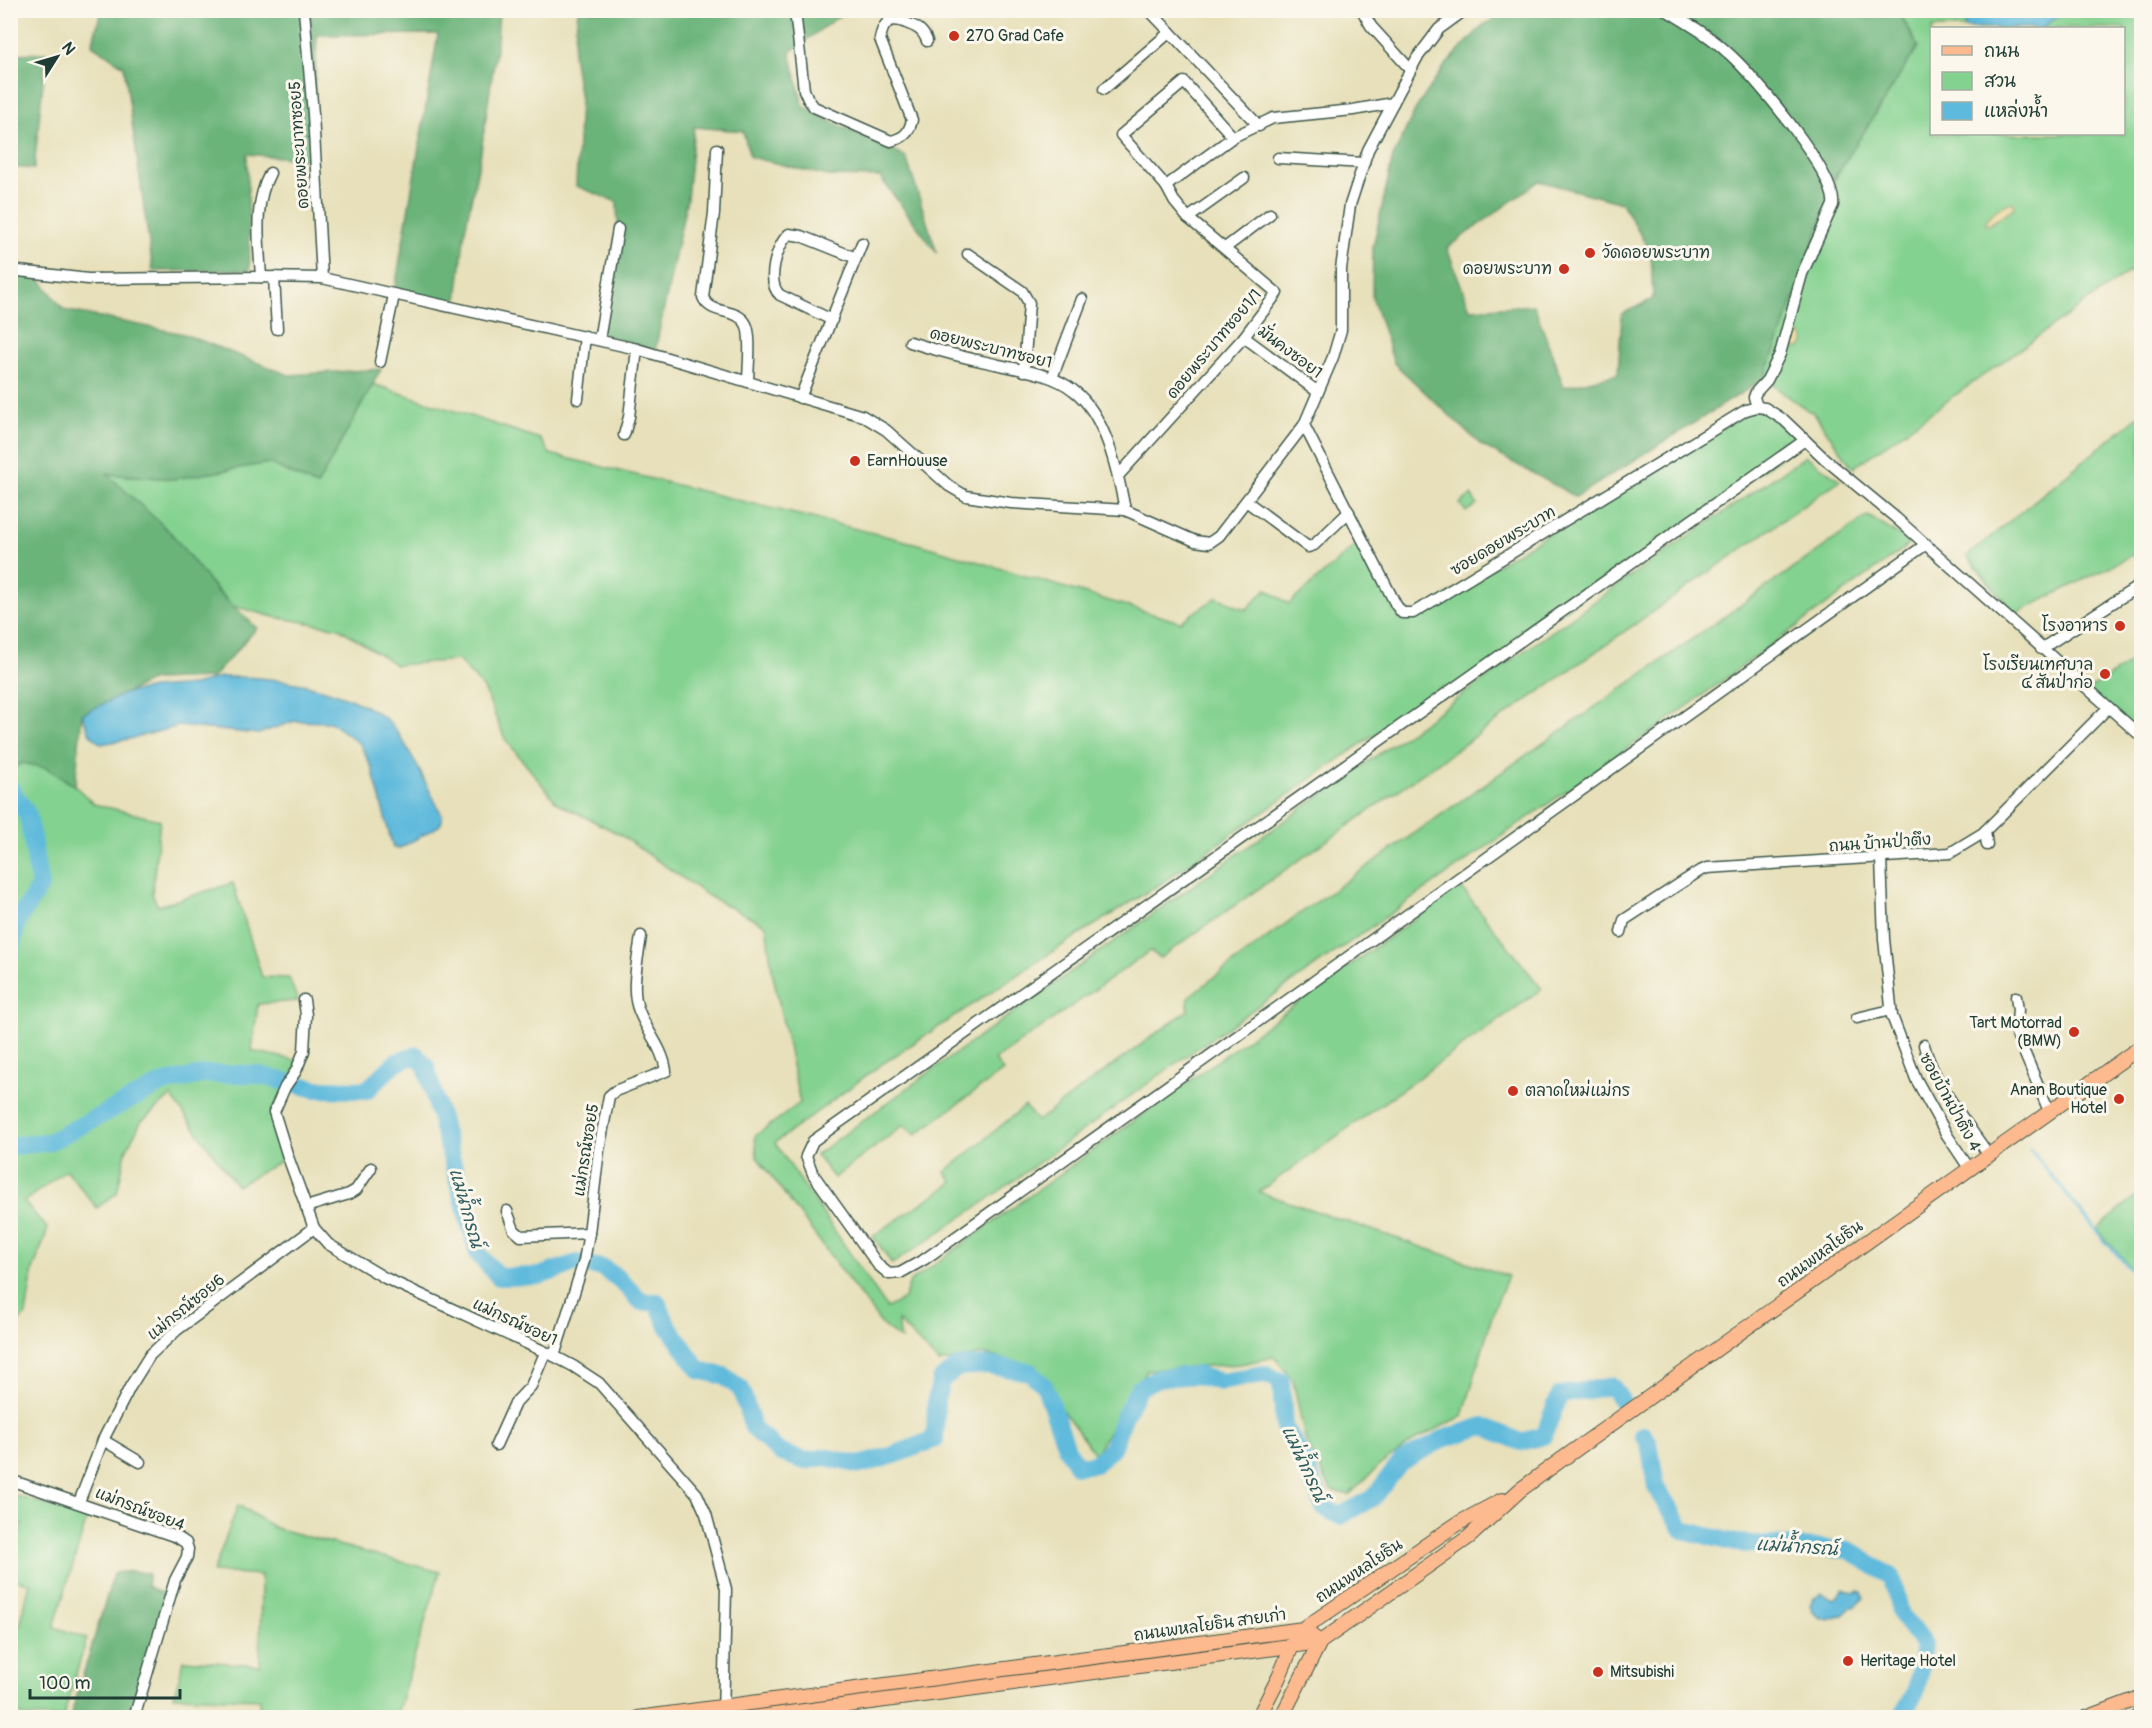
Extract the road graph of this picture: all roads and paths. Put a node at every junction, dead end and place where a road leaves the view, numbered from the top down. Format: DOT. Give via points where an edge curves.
graph roads {
  1 [pos="304,10"];
  2 [pos="797,10"];
  3 [pos="1149,10"];
  4 [pos="1362,10"];
  5 [pos="1466,10"];
  6 [pos="1666,10"];
  7 [pos="1170,32"];
  8 [pos="927,41"];
  9 [pos="1410,69"];
  10 [pos="1104,89"];
  11 [pos="1393,103"];
  12 [pos="1259,126"];
  13 [pos="1233,137"];
  14 [pos="717,149"];
  15 [pos="1278,158"];
  16 [pos="1364,163"];
  17 [pos="270,173"];
  18 [pos="1244,178"];
  19 [pos="1166,186"];
  20 [pos="1270,214"];
  21 [pos="1188,218"];
  22 [pos="618,230"];
  23 [pos="862,243"];
  24 [pos="1225,248"];
  25 [pos="968,254"];
  26 [pos="856,258"];
  27 [pos="10,270"];
  28 [pos="261,277"];
  29 [pos="274,277"];
  30 [pos="322,279"];
  31 [pos="394,295"];
  32 [pos="1083,299"];
  33 [pos="832,320"];
  34 [pos="277,329"];
  35 [pos="585,336"];
  36 [pos="1244,337"];
  37 [pos="599,340"];
  38 [pos="910,342"];
  39 [pos="637,349"];
  40 [pos="380,362"];
  41 [pos="1023,371"];
  42 [pos="1052,378"];
  43 [pos="748,382"];
  44 [pos="1318,392"];
  45 [pos="800,398"];
  46 [pos="578,399"];
  47 [pos="1757,407"];
  48 [pos="1304,425"];
  49 [pos="624,435"];
  50 [pos="1805,440"];
  51 [pos="1118,476"];
  52 [pos="1246,501"];
  53 [pos="1125,510"];
  54 [pos="1349,512"];
  55 [pos="1925,545"];
  56 [pos="2142,584"];
  57 [pos="2041,649"];
  58 [pos="2108,708"];
  59 [pos="2142,737"];
  60 [pos="1985,831"];
  61 [pos="1987,845"];
  62 [pos="1881,858"];
  63 [pos="1621,932"];
  64 [pos="640,936"];
  65 [pos="2016,997"];
  66 [pos="304,1000"];
  67 [pos="1891,1013"];
  68 [pos="1857,1018"];
  69 [pos="1924,1045"];
  70 [pos="2142,1046"];
  71 [pos="2049,1111"];
  72 [pos="1988,1154"];
  73 [pos="371,1168"];
  74 [pos="1969,1168"];
  75 [pos="306,1207"];
  76 [pos="507,1211"];
  77 [pos="314,1228"];
  78 [pos="589,1233"];
  79 [pos="550,1355"];
  80 [pos="103,1440"];
  81 [pos="496,1445"];
  82 [pos="140,1462"];
  83 [pos="10,1480"];
  84 [pos="1520,1490"];
  85 [pos="80,1502"];
  86 [pos="1303,1629"];
  87 [pos="1320,1642"];
  88 [pos="1292,1646"];
  89 [pos="1258,1649"];
  90 [pos="1279,1677"];
  91 [pos="2142,1696"];
  92 [pos="722,1712"];
  93 [pos="2142,1716"];
  94 [pos="134,1718"];
  95 [pos="638,1718"];
  96 [pos="751,1718"];
  97 [pos="1258,1718"];
  98 [pos="1281,1718"];
  99 [pos="2086,1718"];
  100 [pos="2137,1718"];
  1 -- 30 [label="street, ดอยพระบาทซอย5"];
  2 -- 8 [label="street" via="808,99 814,107 891,141 902,139 910,131 912,120 880,39 882,29 885,23 900,20 922,30"];
  3 -- 7 [label="street"];
  4 -- 9 [label="street" via="1371,26"];
  5 -- 9 [label="street" via="1439,29"];
  6 -- 47 [label="street" via="1728,52 1755,81 1809,150 1834,198 1802,274 1780,354 1754,397"];
  7 -- 10 [label="street"];
  7 -- 12 [label="street"];
  9 -- 11 [label="street"];
  11 -- 12 [label="street" via="1273,118"];
  11 -- 16 [label="street"];
  12 -- 13 [label="street"];
  13 -- 19 [label="street"];
  13 -- 19 [label="street, ดอยพระบาทซอย1/1" via="1184,82 1120,135"];
  14 -- 43 [label="street" via="714,213 703,297 712,308 741,318 747,326"];
  15 -- 16 [label="street"];
  16 -- 44 [label="street" via="1348,215 1341,269 1341,330"];
  17 -- 28 [label="street" via="259,209"];
  18 -- 21 [label="street"];
  19 -- 21 [label="street, ดอยพระบาทซอย1/1"];
  20 -- 24 [label="street"];
  21 -- 24 [label="street, ดอยพระบาทซอย1/1"];
  22 -- 37 [label="street"];
  23 -- 26 [label="street"];
  24 -- 36 [label="street, ดอยพระบาทซอย1/1" via="1277,293"];
  25 -- 41 [label="street" via="1027,297"];
  26 -- 33 [label="street"];
  26 -- 33 [label="street" via="789,234 779,246 774,290"];
  27 -- 28 [label="street" via="88,279"];
  28 -- 29 [label="street"];
  29 -- 30 [label="street"];
  29 -- 34 [label="street"];
  30 -- 31 [label="street"];
  31 -- 35 [label="street"];
  31 -- 40 [label="street"];
  32 -- 42 [label="street"];
  33 -- 45 [label="street"];
  35 -- 37 [label="street"];
  35 -- 46 [label="street"];
  36 -- 44 [label="street, มั่นคงซอย1"];
  36 -- 51 [label="street, ดอยพระบาทซอย1/1"];
  37 -- 39 [label="street"];
  38 -- 41 [label="street, ดอยพระบาทซอย1"];
  39 -- 43 [label="street"];
  39 -- 49 [label="street"];
  41 -- 42 [label="street, ดอยพระบาทซอย1"];
  42 -- 51 [label="street, ดอยพระบาทซอย1" via="1075,391 1089,407"];
  43 -- 45 [label="street"];
  44 -- 48 [label="street"];
  45 -- 53 [label="street" via="863,416 886,430 949,486 966,496 1011,503"];
  47 -- 50 [label="street" via="1773,412"];
  47 -- 54 [label="street, ซอยดอยพระบาท" via="1746,410 1413,613 1402,613 1396,605"];
  48 -- 52 [label="street"];
  48 -- 54 [label="street, ซอยดอยพระบาท"];
  50 -- 55 [label="street"];
  50 -- 55 [label="street" via="813,1141 806,1156 813,1174 878,1265 889,1274 900,1273 925,1258"];
  51 -- 53 [label="street, ดอยพระบาทซอย1"];
  52 -- 53 [label="street" via="1209,543 1195,541"];
  52 -- 54 [label="street" via="1308,547"];
  55 -- 57 [label="street"];
  56 -- 57 [label="street"];
  57 -- 58 [label="street"];
  58 -- 59 [label="street"];
  58 -- 60 [label="street, ถนน บ้านป่าตึง"];
  60 -- 61 [label="street"];
  60 -- 62 [label="street, ถนน บ้านป่าตึง" via="1950,854"];
  62 -- 63 [label="street, ถนน บ้านป่าตึง" via="1707,868 1624,920"];
  62 -- 67 [label="street, ซอยบ้านป่าตึง 4"];
  64 -- 78 [label="street, แม่กรณ์ซอย5" via="638,1010 665,1059 666,1071 609,1096"];
  65 -- 71 [label="street" via="2016,1033"];
  66 -- 75 [label="street, แม่กรณ์ซอย1" via="304,1051 274,1112"];
  67 -- 68 [label="street"];
  67 -- 74 [label="street, ซอยบ้านป่าตึง 4" via="1916,1079"];
  69 -- 72 [label="street" via="1928,1060 1955,1107"];
  70 -- 71 [label="main road, ถนนพหลโยธิน"];
  71 -- 72 [label="main road, ถนนพหลโยธิน"];
  72 -- 74 [label="main road, ถนนพหลโยธิน"];
  73 -- 75 [label="street" via="356,1190"];
  74 -- 84 [label="main road, ถนนพหลโยธิน"];
  75 -- 77 [label="street, แม่กรณ์ซอย1"];
  76 -- 78 [label="street" via="514,1230 521,1236"];
  77 -- 79 [label="street, แม่กรณ์ซอย1" via="328,1244 385,1278"];
  77 -- 80 [label="street, แม่กรณ์ซอย6" via="177,1330 150,1355"];
  78 -- 79 [label="street" via="579,1276"];
  79 -- 81 [label="street" via="515,1403"];
  79 -- 92 [label="street, แม่กรณ์ซอย1" via="599,1383 697,1494 726,1589"];
  80 -- 82 [label="street"];
  80 -- 85 [label="street, แม่กรณ์ซอย6"];
  83 -- 85 [label="street, แม่กรณ์ซอย4"];
  84 -- 86 [label="main road, ถนนพหลโยธิน" via="1457,1524"];
  84 -- 87 [label="main road, ถนนพหลโยธิน" via="1469,1537"];
  85 -- 94 [label="street, แม่กรณ์ซอย4" via="177,1537 189,1549 175,1580"];
  86 -- 87 [label="main road, ถนนพหลโยธิน สายเก่า"];
  86 -- 88 [label="main road, ถนนพหลโยธิน"];
  86 -- 92 [label="main road, ถนนพหลโยธิน สายเก่า"];
  87 -- 88 [label="main road, ถนนพหลโยธิน สายเก่า"];
  87 -- 98 [label="main road, ถนนพหลโยธิน"];
  88 -- 89 [label="main road, ถนนพหลโยธิน สายเก่า"];
  88 -- 90 [label="main road, ถนนพหลโยธิน"];
  89 -- 90 [label="main road" via="1278,1656"];
  89 -- 96 [label="main road, ถนนพหลโยธิน สายเก่า"];
  90 -- 97 [label="main road, ถนนพหลโยธิน"];
  91 -- 99 [label="main road"];
  92 -- 95 [label="main road, ถนนพหลโยธิน สายเก่า"];
  93 -- 100 [label="main road"];
}
